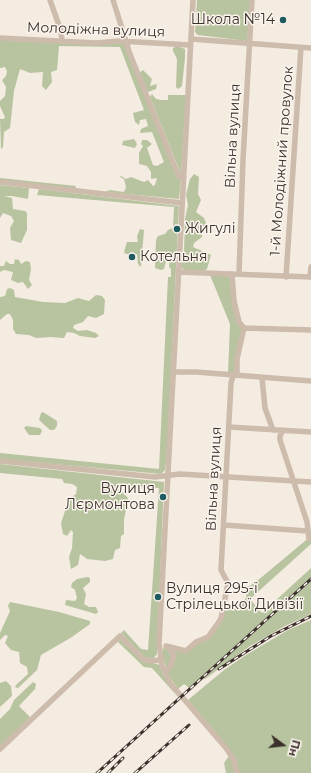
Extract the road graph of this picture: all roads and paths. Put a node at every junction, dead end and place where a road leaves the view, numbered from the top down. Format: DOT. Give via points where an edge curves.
graph roads {
  1 [pos="50,0"];
  2 [pos="113,0"];
  3 [pos="193,0"];
  4 [pos="252,0"];
  5 [pos="0,38"];
  6 [pos="62,41"];
  7 [pos="191,42"];
  8 [pos="127,43"];
  9 [pos="250,43"];
  10 [pos="301,47"];
  11 [pos="311,48"];
  12 [pos="184,176"];
  13 [pos="0,182"];
  14 [pos="182,203"];
  15 [pos="311,268"];
  16 [pos="178,272"];
  17 [pos="232,274"];
  18 [pos="239,274"];
  19 [pos="286,277"];
  20 [pos="311,277"];
  21 [pos="244,328"];
  22 [pos="311,330"];
  23 [pos="173,372"];
  24 [pos="233,376"];
  25 [pos="262,378"];
  26 [pos="311,381"];
  27 [pos="229,427"];
  28 [pos="273,430"];
  29 [pos="283,430"];
  30 [pos="311,432"];
  31 [pos="0,461"];
  32 [pos="168,477"];
  33 [pos="226,477"];
  34 [pos="294,481"];
  35 [pos="311,482"];
  36 [pos="224,525"];
  37 [pos="307,531"];
  38 [pos="309,539"];
  39 [pos="159,643"];
  40 [pos="166,646"];
  41 [pos="161,660"];
  42 [pos="165,671"];
  43 [pos="0,749"];
  44 [pos="237,773"];
  1 -- 6 [label="street"];
  2 -- 8 [label="street"];
  3 -- 7 [label="street"];
  4 -- 9 [label="street, Вільна вулиця"];
  5 -- 6 [label="street, Молодіжна вулиця"];
  6 -- 8 [label="street, Молодіжна вулиця"];
  7 -- 8 [label="street, Молодіжна вулиця"];
  7 -- 9 [label="street, Молодіжна вулиця"];
  7 -- 12 [label="street"];
  8 -- 12 [label="street" via="127,49 177,172 179,176"];
  9 -- 10 [label="street, Молодіжна вулиця"];
  9 -- 18 [label="street, Вільна вулиця"];
  10 -- 11 [label="street, Молодіжна вулиця"];
  10 -- 19 [label="street, 1-й Молодіжний провулок"];
  12 -- 14 [label="street"];
  13 -- 14 [label="street"];
  14 -- 16 [label="street"];
  15 -- 20 [label="street"];
  16 -- 17 [label="street"];
  16 -- 23 [label="street"];
  17 -- 18 [label="street"];
  17 -- 21 [label="street" via="234,301 239,322"];
  18 -- 19 [label="street"];
  19 -- 20 [label="street"];
  21 -- 22 [label="street"];
  21 -- 24 [label="street, Вільна вулиця" via="237,359 237,372"];
  23 -- 24 [label="street"];
  23 -- 32 [label="street"];
  24 -- 25 [label="street"];
  24 -- 27 [label="street, Вільна вулиця"];
  25 -- 26 [label="street"];
  25 -- 28 [label="street" via="265,408"];
  27 -- 28 [label="street"];
  27 -- 33 [label="street, Вільна вулиця"];
  28 -- 29 [label="street"];
  29 -- 30 [label="street"];
  29 -- 34 [label="street" via="280,440"];
  31 -- 32 [label="street"];
  32 -- 33 [label="street" via="180,474"];
  32 -- 39 [label="street"];
  33 -- 34 [label="street"];
  33 -- 36 [label="street, Вільна вулиця"];
  34 -- 35 [label="street"];
  34 -- 37 [label="street" via="307,522"];
  36 -- 37 [label="street"];
  36 -- 40 [label="street, Вільна вулиця" via="221,570 228,583 220,619 208,637 196,642 188,650"];
  37 -- 38 [label="street"];
  39 -- 40 [label="street, Вільна вулиця"];
  39 -- 41 [label="street"];
  40 -- 42 [label="street" via="174,655 172,663"];
  41 -- 42 [label="street"];
  41 -- 43 [label="street" via="143,659 120,636"];
  42 -- 44 [label="street" via="181,697 226,748 234,760"];
}
